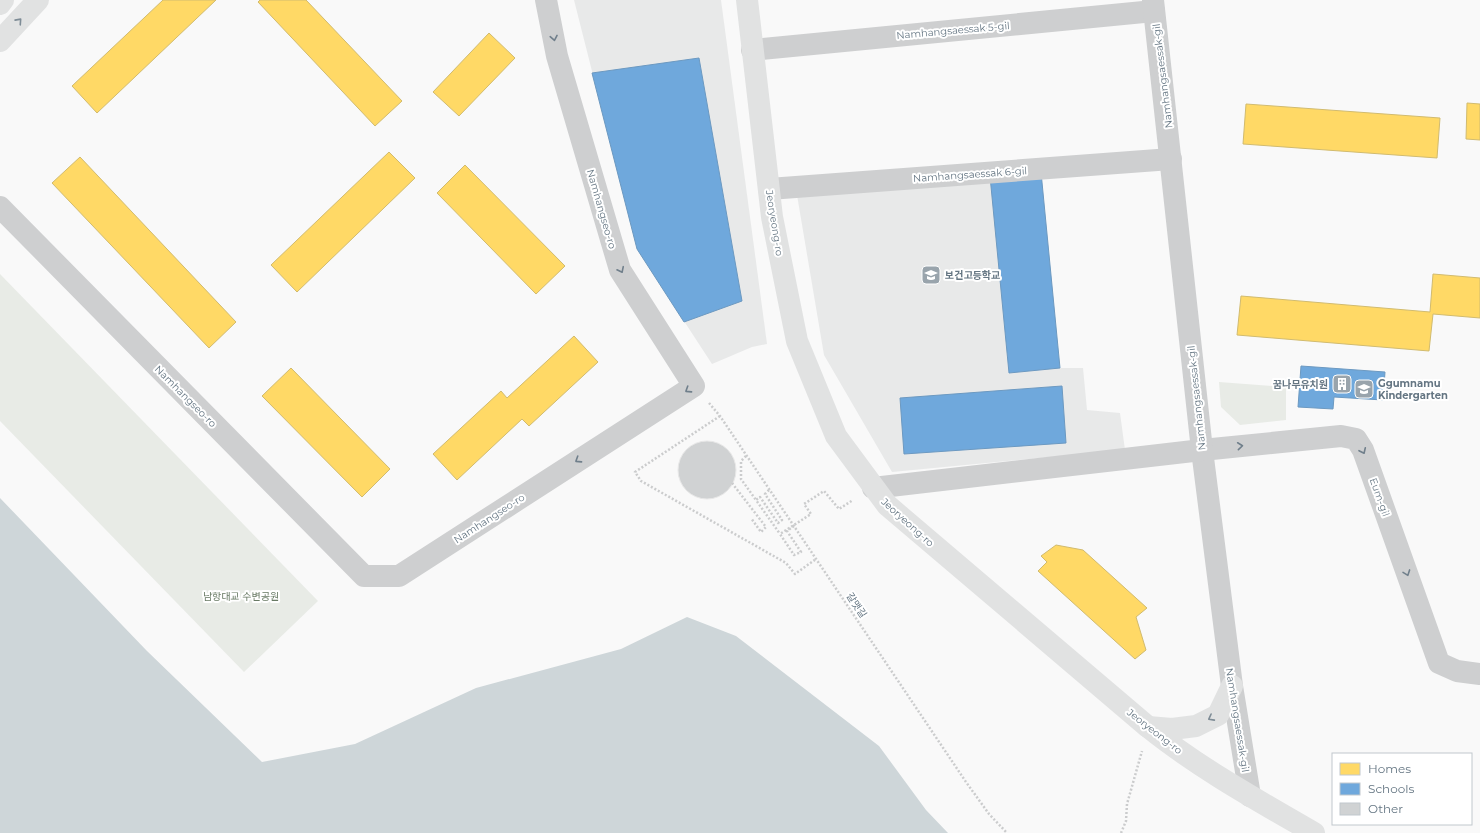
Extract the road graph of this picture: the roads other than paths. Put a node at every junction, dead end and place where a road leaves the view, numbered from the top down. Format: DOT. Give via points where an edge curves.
graph roads {
  1 [pos="3,0"];
  2 [pos="38,0"];
  3 [pos="546,0"];
  4 [pos="747,0"];
  5 [pos="0,4"];
  6 [pos="1153,6"];
  7 [pos="0,41"];
  8 [pos="752,50"];
  9 [pos="1171,159"];
  10 [pos="769,189"];
  11 [pos="0,207"];
  12 [pos="1202,450"];
  13 [pos="873,488"];
  14 [pos="1480,674"];
  15 [pos="1232,686"];
  16 [pos="1153,731"];
  17 [pos="1250,796"];
  18 [pos="1314,833"];
  1 -- 5 [label="main road"];
  7 -- 2 [label="main road, one-way"];
  3 -- 11 [label="street, Namhangseo-ro, one-way" via="557,56 620,270 694,386 399,576 364,576"];
  4 -- 8 [label="main road, Jeoryeong-ro"];
  6 -- 8 [label="street, Namhangsaessak 5-gil"];
  6 -- 9 [label="street, Namhangsaessak-gil"];
  8 -- 10 [label="main road, Jeoryeong-ro"];
  9 -- 10 [label="street, Namhangsaessak 6-gil"];
  9 -- 12 [label="street, Namhangsaessak-gil"];
  10 -- 13 [label="main road, Jeoryeong-ro" via="772,217 797,341 836,436"];
  12 -- 13 [label="street, Eum-gil"];
  12 -- 14 [label="street, Eum-gil, one-way" via="1341,436 1356,440 1363,450 1439,663 1456,671"];
  12 -- 15 [label="street, Namhangsaessak-gil"];
  13 -- 16 [label="main road, Jeoryeong-ro" via="886,505"];
  15 -- 16 [label="main road, one-way" via="1218,715 1196,726"];
  15 -- 17 [label="street, Namhangsaessak-gil"];
  16 -- 17 [label="main road, Jeoryeong-ro" via="1170,745"];
  17 -- 18 [label="main road, Jeoryeong-ro"];
}
